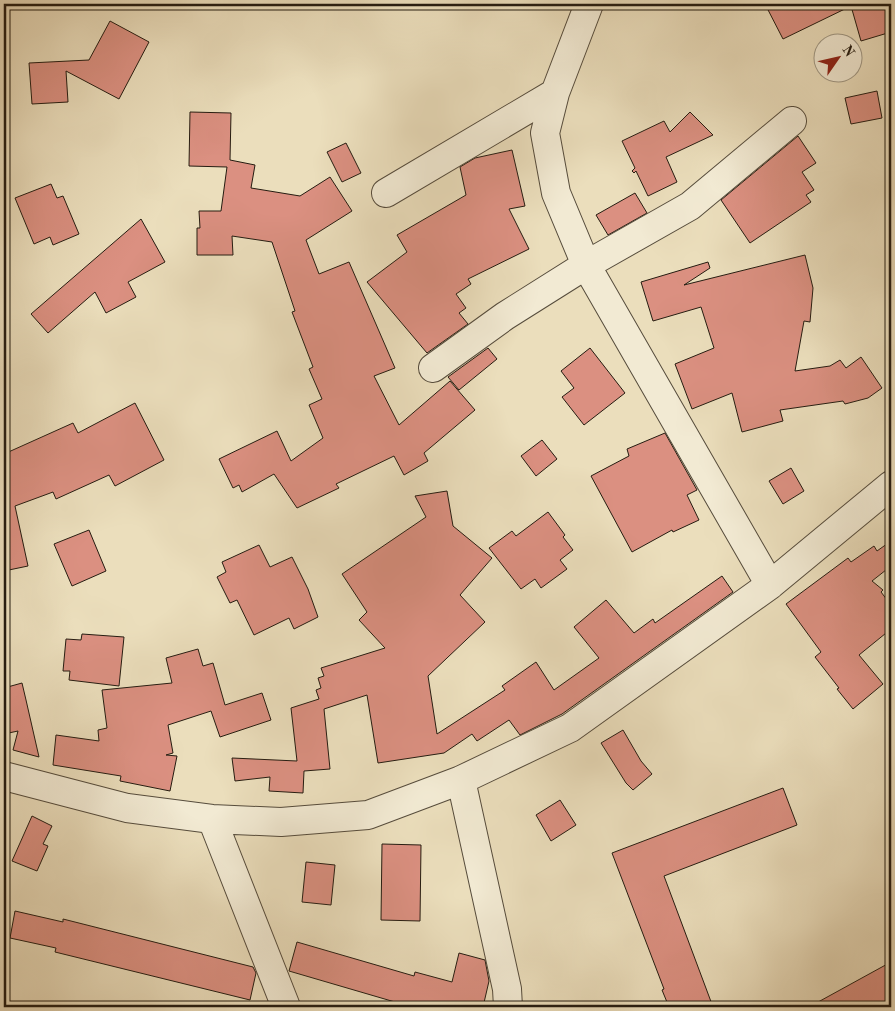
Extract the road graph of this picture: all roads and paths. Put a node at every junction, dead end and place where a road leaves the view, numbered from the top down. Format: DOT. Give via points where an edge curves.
graph roads {
  1 [pos="589,4"];
  2 [pos="555,92"];
  3 [pos="792,121"];
  4 [pos="386,193"];
  5 [pos="586,266"];
  6 [pos="433,368"];
  7 [pos="891,484"];
  8 [pos="770,585"];
  9 [pos="4,776"];
  10 [pos="461,780"];
  11 [pos="212,819"];
  12 [pos="286,1007"];
  13 [pos="508,1007"];
  1 -- 2 [label="street"];
  2 -- 4 [label="street"];
  2 -- 5 [label="street" via="545,133 556,193"];
  3 -- 5 [label="street" via="690,206"];
  5 -- 6 [label="street" via="505,316"];
  5 -- 8 [label="street"];
  7 -- 8 [label="street"];
  8 -- 10 [label="street" via="570,728"];
  9 -- 11 [label="street" via="127,808"];
  10 -- 11 [label="street" via="368,815 281,822"];
  10 -- 13 [label="street" via="507,989"];
  11 -- 12 [label="street"];
}
